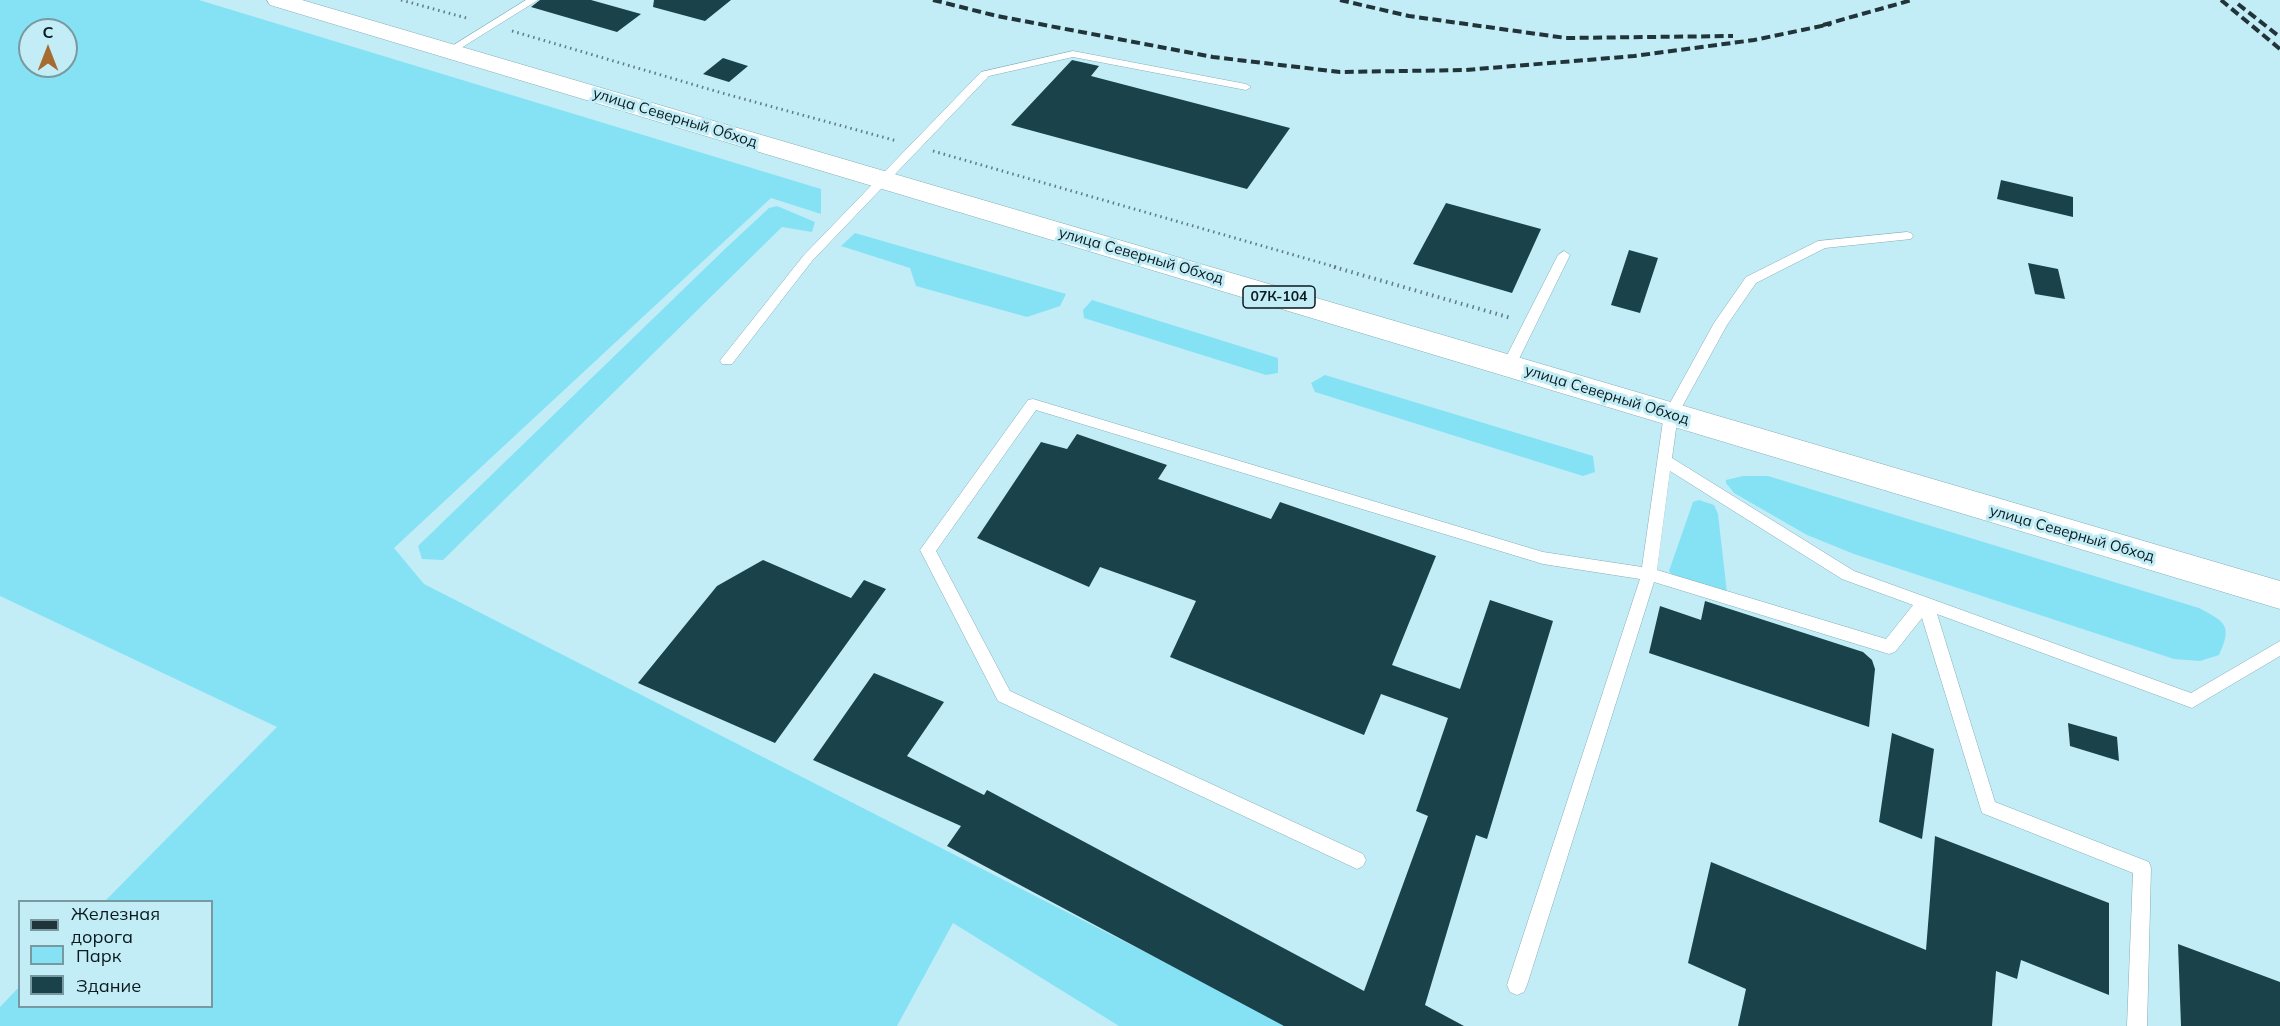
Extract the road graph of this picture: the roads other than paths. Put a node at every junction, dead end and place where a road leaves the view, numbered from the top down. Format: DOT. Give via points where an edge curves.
graph roads {
  1 [pos="533,0"];
  2 [pos="297,2"];
  3 [pos="449,51"];
  4 [pos="1246,87"];
  5 [pos="884,181"];
  6 [pos="1907,236"];
  7 [pos="1564,255"];
  8 [pos="727,361"];
  9 [pos="1509,365"];
  10 [pos="1671,414"];
  11 [pos="1665,461"];
  12 [pos="1649,574"];
  13 [pos="2280,595"];
  14 [pos="1925,602"];
  15 [pos="2280,648"];
  16 [pos="1357,860"];
  17 [pos="1517,985"];
  18 [pos="2137,1026"];
  1 -- 3 [label="lane"];
  2 -- 3 [label="highway, улица Северный Обход / 07К-104"];
  3 -- 5 [label="highway, улица Северный Обход / 07К-104"];
  4 -- 5 [label="lane" via="1073,54 985,74"];
  5 -- 8 [label="lane" via="808,258"];
  5 -- 9 [label="highway, улица Северный Обход / 07К-104"];
  6 -- 10 [label="lane" via="1822,244 1751,280 1721,323"];
  7 -- 9 [label="lane"];
  9 -- 10 [label="highway, улица Северный Обход / 07К-104"];
  10 -- 11 [label="lane"];
  10 -- 13 [label="highway, улица Северный Обход / 07К-104"];
  11 -- 12 [label="lane"];
  11 -- 14 [label="lane" via="1848,575"];
  12 -- 14 [label="lane" via="1889,647"];
  12 -- 16 [label="lane" via="1543,558 1033,404 928,550 1004,696"];
  12 -- 17 [label="lane"];
  14 -- 15 [label="lane" via="2192,701"];
  14 -- 18 [label="lane" via="1988,807 2142,868"];
}
